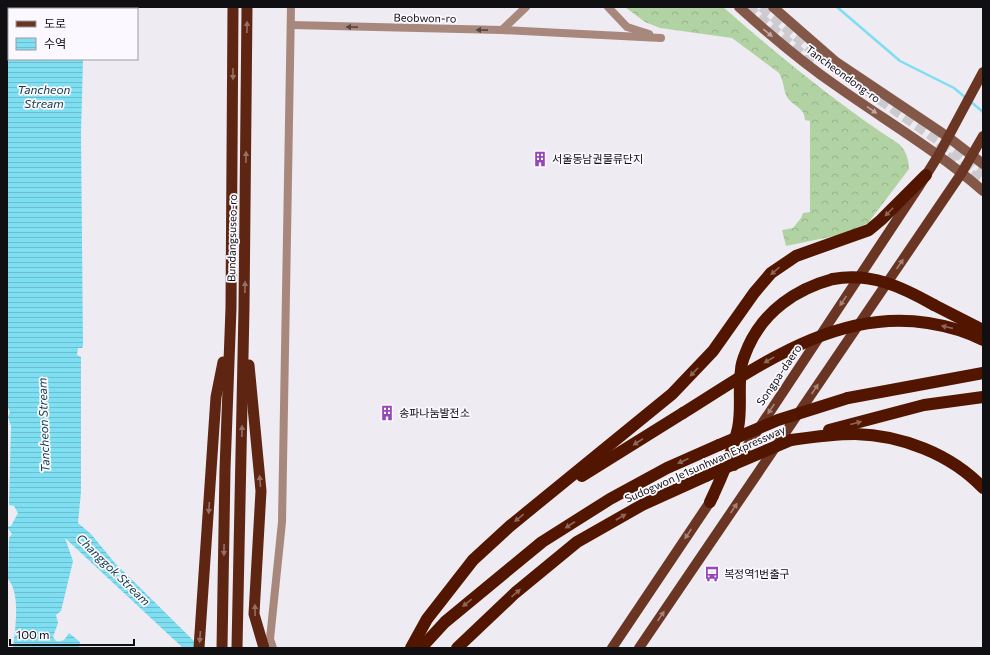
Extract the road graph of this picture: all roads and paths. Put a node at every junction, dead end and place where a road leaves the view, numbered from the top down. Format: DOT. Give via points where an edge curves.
graph roads {
  1 [pos="233,7"];
  2 [pos="247,7"];
  3 [pos="291,7"];
  4 [pos="526,7"];
  5 [pos="608,7"];
  6 [pos="739,7"];
  7 [pos="773,7"];
  8 [pos="291,25"];
  9 [pos="502,30"];
  10 [pos="982,74"];
  11 [pos="983,136"];
  12 [pos="948,137"];
  13 [pos="973,155"];
  14 [pos="938,156"];
  15 [pos="983,164"];
  16 [pos="961,174"];
  17 [pos="926,175"];
  18 [pos="983,191"];
  19 [pos="231,308"];
  20 [pos="244,308"];
  21 [pos="983,330"];
  22 [pos="983,340"];
  23 [pos="983,373"];
  24 [pos="983,397"];
  25 [pos="791,440"];
  26 [pos="983,488"];
  27 [pos="540,502"];
  28 [pos="710,502"];
  29 [pos="199,648"];
  30 [pos="222,648"];
  31 [pos="237,648"];
  32 [pos="264,648"];
  33 [pos="273,648"];
  34 [pos="411,648"];
  35 [pos="421,648"];
  36 [pos="457,648"];
  37 [pos="612,648"];
  38 [pos="639,648"];
  1 -- 19 [label="highway, Bundangsuseo-ro, one-way"];
  20 -- 2 [label="highway, Bundangsuseo-ro, one-way"];
  3 -- 8 [label="street"];
  4 -- 9 [label="street"];
  5 -- 9 [label="street, Beobwon-ro" via="627,27 661,38"];
  6 -- 14 [label="main road, Tancheondong-ro, one-way" via="764,30 837,87"];
  7 -- 12 [label="main road, Tancheondong-ro" via="836,62"];
  9 -- 8 [label="street, Beobwon-ro, one-way"];
  8 -- 33 [label="street" via="282,522 270,639"];
  10 -- 12 [label="main road, Songpa-daero"];
  11 -- 13 [label="main road"];
  12 -- 13 [label="main road, Tancheondong-ro"];
  12 -- 14 [label="main road, Songpa-daero"];
  13 -- 15 [label="main road, Tancheondong-ro"];
  13 -- 16 [label="main road"];
  14 -- 16 [label="main road, Tancheondong-ro"];
  14 -- 17 [label="main road, Songpa-daero"];
  16 -- 18 [label="main road, Tancheondong-ro"];
  38 -- 16 [label="main road, one-way"];
  17 -- 27 [label="highway, one-way" via="869,230 801,254 776,270 754,293 694,373 645,417"];
  17 -- 28 [label="main road, Songpa-daero, one-way"];
  19 -- 29 [label="highway, one-way" via="216,397"];
  19 -- 30 [label="highway, Bundangsuseo-ro, one-way"];
  31 -- 20 [label="highway, Bundangsuseo-ro, one-way"];
  32 -- 20 [label="highway, one-way" via="254,614 261,491"];
  21 -- 28 [label="highway, bridge" via="905,289 860,277 833,279 809,287 786,300 766,318 754,336 741,367 738,428 724,471"];
  22 -- 27 [label="highway, one-way, bridge" via="952,328 912,321 885,321 848,326 780,354"];
  23 -- 35 [label="highway, Sudogwon Je1sunhwan Expressway, one-way, bridge" via="848,398 778,420 667,468 610,499 542,542 445,622"];
  25 -- 24 [label="highway, Sudogwon Je1sunhwan Expressway, one-way" via="924,405"];
  25 -- 26 [label="highway" via="835,435 873,435 920,447 947,460"];
  36 -- 25 [label="highway, Sudogwon Je1sunhwan Expressway, one-way, bridge" via="515,594 577,542 642,505"];
  27 -- 34 [label="highway, one-way" via="501,533 467,566 427,619"];
  28 -- 37 [label="main road, Songpa-daero, one-way"];
}
